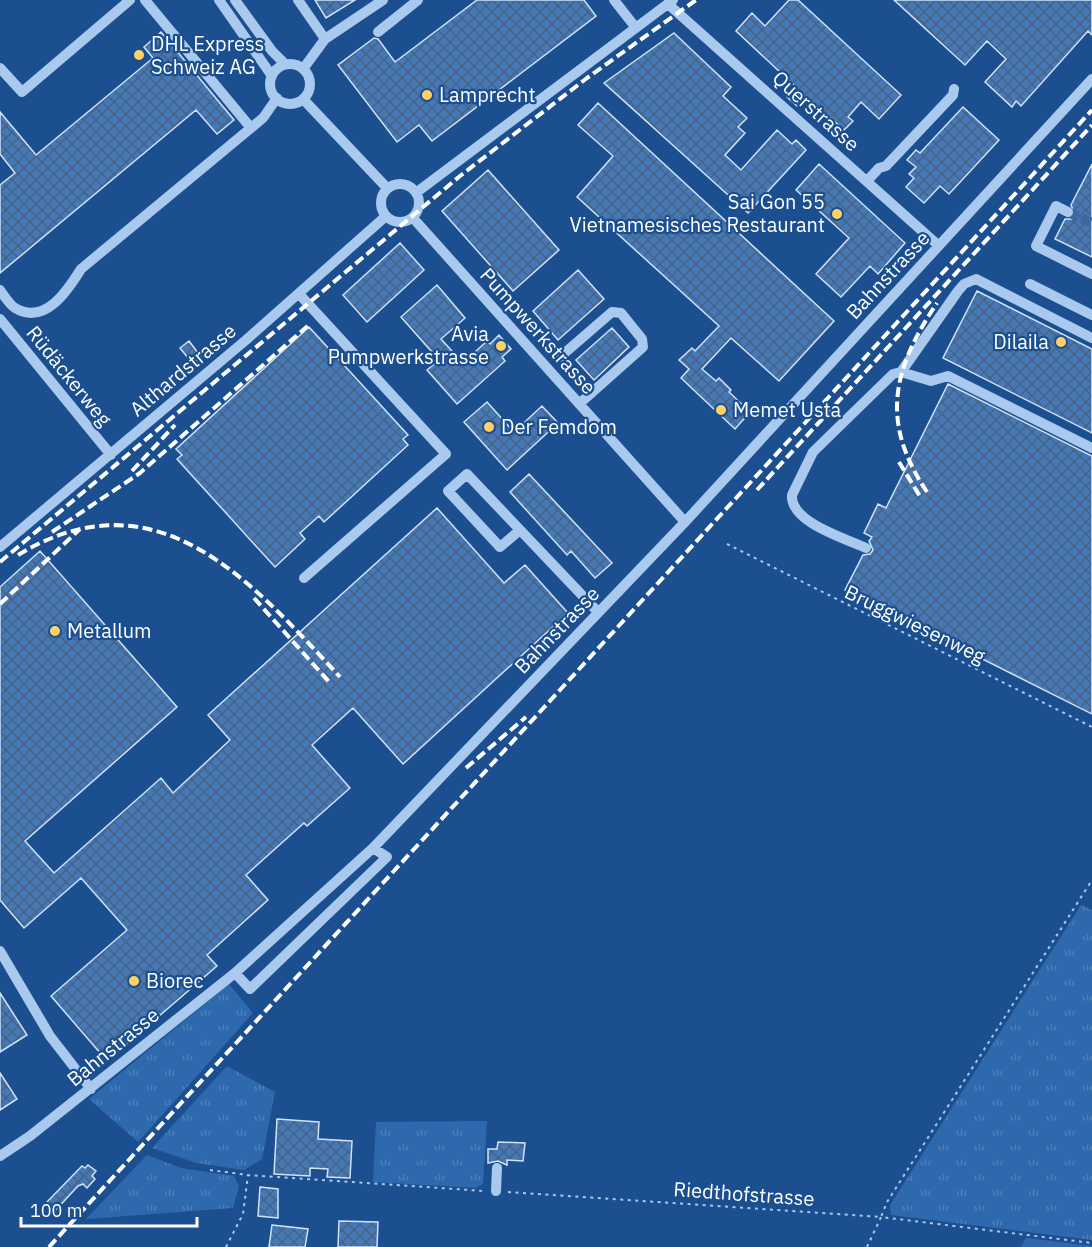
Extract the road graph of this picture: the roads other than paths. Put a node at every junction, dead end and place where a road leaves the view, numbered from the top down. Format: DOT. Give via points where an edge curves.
graph roads {
  1 [pos="130,0"];
  2 [pos="145,0"];
  3 [pos="219,0"];
  4 [pos="235,0"];
  5 [pos="298,0"];
  6 [pos="382,0"];
  7 [pos="418,0"];
  8 [pos="614,0"];
  9 [pos="671,2"];
  10 [pos="636,28"];
  11 [pos="378,32"];
  12 [pos="325,39"];
  13 [pos="285,64"];
  14 [pos="0,68"];
  15 [pos="303,69"];
  16 [pos="272,76"];
  17 [pos="1092,79"];
  18 [pos="954,89"];
  19 [pos="277,98"];
  20 [pos="303,99"];
  21 [pos="251,128"];
  22 [pos="867,181"];
  23 [pos="387,188"];
  24 [pos="417,192"];
  25 [pos="1068,212"];
  26 [pos="386,216"];
  27 [pos="413,218"];
  28 [pos="939,246"];
  29 [pos="1092,274"];
  30 [pos="1030,284"];
  31 [pos="0,290"];
  32 [pos="298,294"];
  33 [pos="1092,315"];
  34 [pos="0,319"];
  35 [pos="1092,338"];
  36 [pos="560,357"];
  37 [pos="901,372"];
  38 [pos="579,404"];
  39 [pos="1092,448"];
  40 [pos="111,455"];
  41 [pos="686,522"];
  42 [pos="520,530"];
  43 [pos="0,547"];
  44 [pos="866,548"];
  45 [pos="304,579"];
  46 [pos="598,612"];
  47 [pos="373,848"];
  48 [pos="0,951"];
  49 [pos="235,973"];
  50 [pos="91,1089"];
  51 [pos="0,1156"];
  52 [pos="497,1168"];
  53 [pos="496,1191"];
  1 -- 14 [label="street" via="22,92"];
  2 -- 21 [label="street"];
  3 -- 16 [label="street"];
  4 -- 13 [label="street"];
  5 -- 12 [label="street"];
  6 -- 12 [label="street"];
  7 -- 11 [label="street"];
  8 -- 10 [label="street"];
  9 -- 10 [label="street"];
  9 -- 22 [label="street, Querstrasse"];
  10 -- 24 [label="street"];
  12 -- 15 [label="street"];
  13 -- 15 [label="street"];
  13 -- 16 [label="street"];
  15 -- 20 [label="street" via="310,87"];
  16 -- 19 [label="street" via="271,88"];
  17 -- 28 [label="street, Bahnstrasse"];
  18 -- 22 [label="street" via="953,96"];
  19 -- 20 [label="street" via="290,104"];
  19 -- 21 [label="street" via="269,112"];
  20 -- 23 [label="street"];
  21 -- 31 [label="street" via="81,269 66,293 43,311 32,314 15,308"];
  22 -- 28 [label="street, Querstrasse"];
  23 -- 24 [label="street" via="403,183"];
  23 -- 26 [label="street" via="381,205"];
  24 -- 27 [label="street" via="420,204"];
  25 -- 29 [label="street" via="1056,206 1036,246"];
  26 -- 27 [label="street" via="400,222"];
  26 -- 32 [label="street, Althardstrasse"];
  27 -- 38 [label="street, Pumpwerkstrasse"];
  28 -- 41 [label="street, Bahnstrasse"];
  30 -- 33 [label="street"];
  32 -- 40 [label="street, Althardstrasse"];
  32 -- 45 [label="street" via="446,454"];
  34 -- 40 [label="street, Rüdäckerweg"];
  35 -- 37 [label="street" via="976,279 970,280"];
  36 -- 38 [label="street" via="612,312 621,313 642,339 643,347"];
  37 -- 39 [label="street" via="931,381 948,376"];
  37 -- 44 [label="street" via="878,386 813,452 792,495 798,515"];
  38 -- 41 [label="street, Pumpwerkstrasse"];
  40 -- 43 [label="street, Althardstrasse"];
  41 -- 46 [label="street, Bahnstrasse"];
  42 -- 42 [label="street" via="467,474 448,491 500,547"];
  42 -- 46 [label="street"];
  46 -- 47 [label="street, Bahnstrasse"];
  47 -- 49 [label="street, Bahnstrasse"];
  47 -- 49 [label="street" via="387,857 250,988"];
  48 -- 50 [label="street" via="50,1036"];
  49 -- 50 [label="street, Bahnstrasse"];
  50 -- 51 [label="street, Bahnstrasse"];
  52 -- 53 [label="street"];
}
